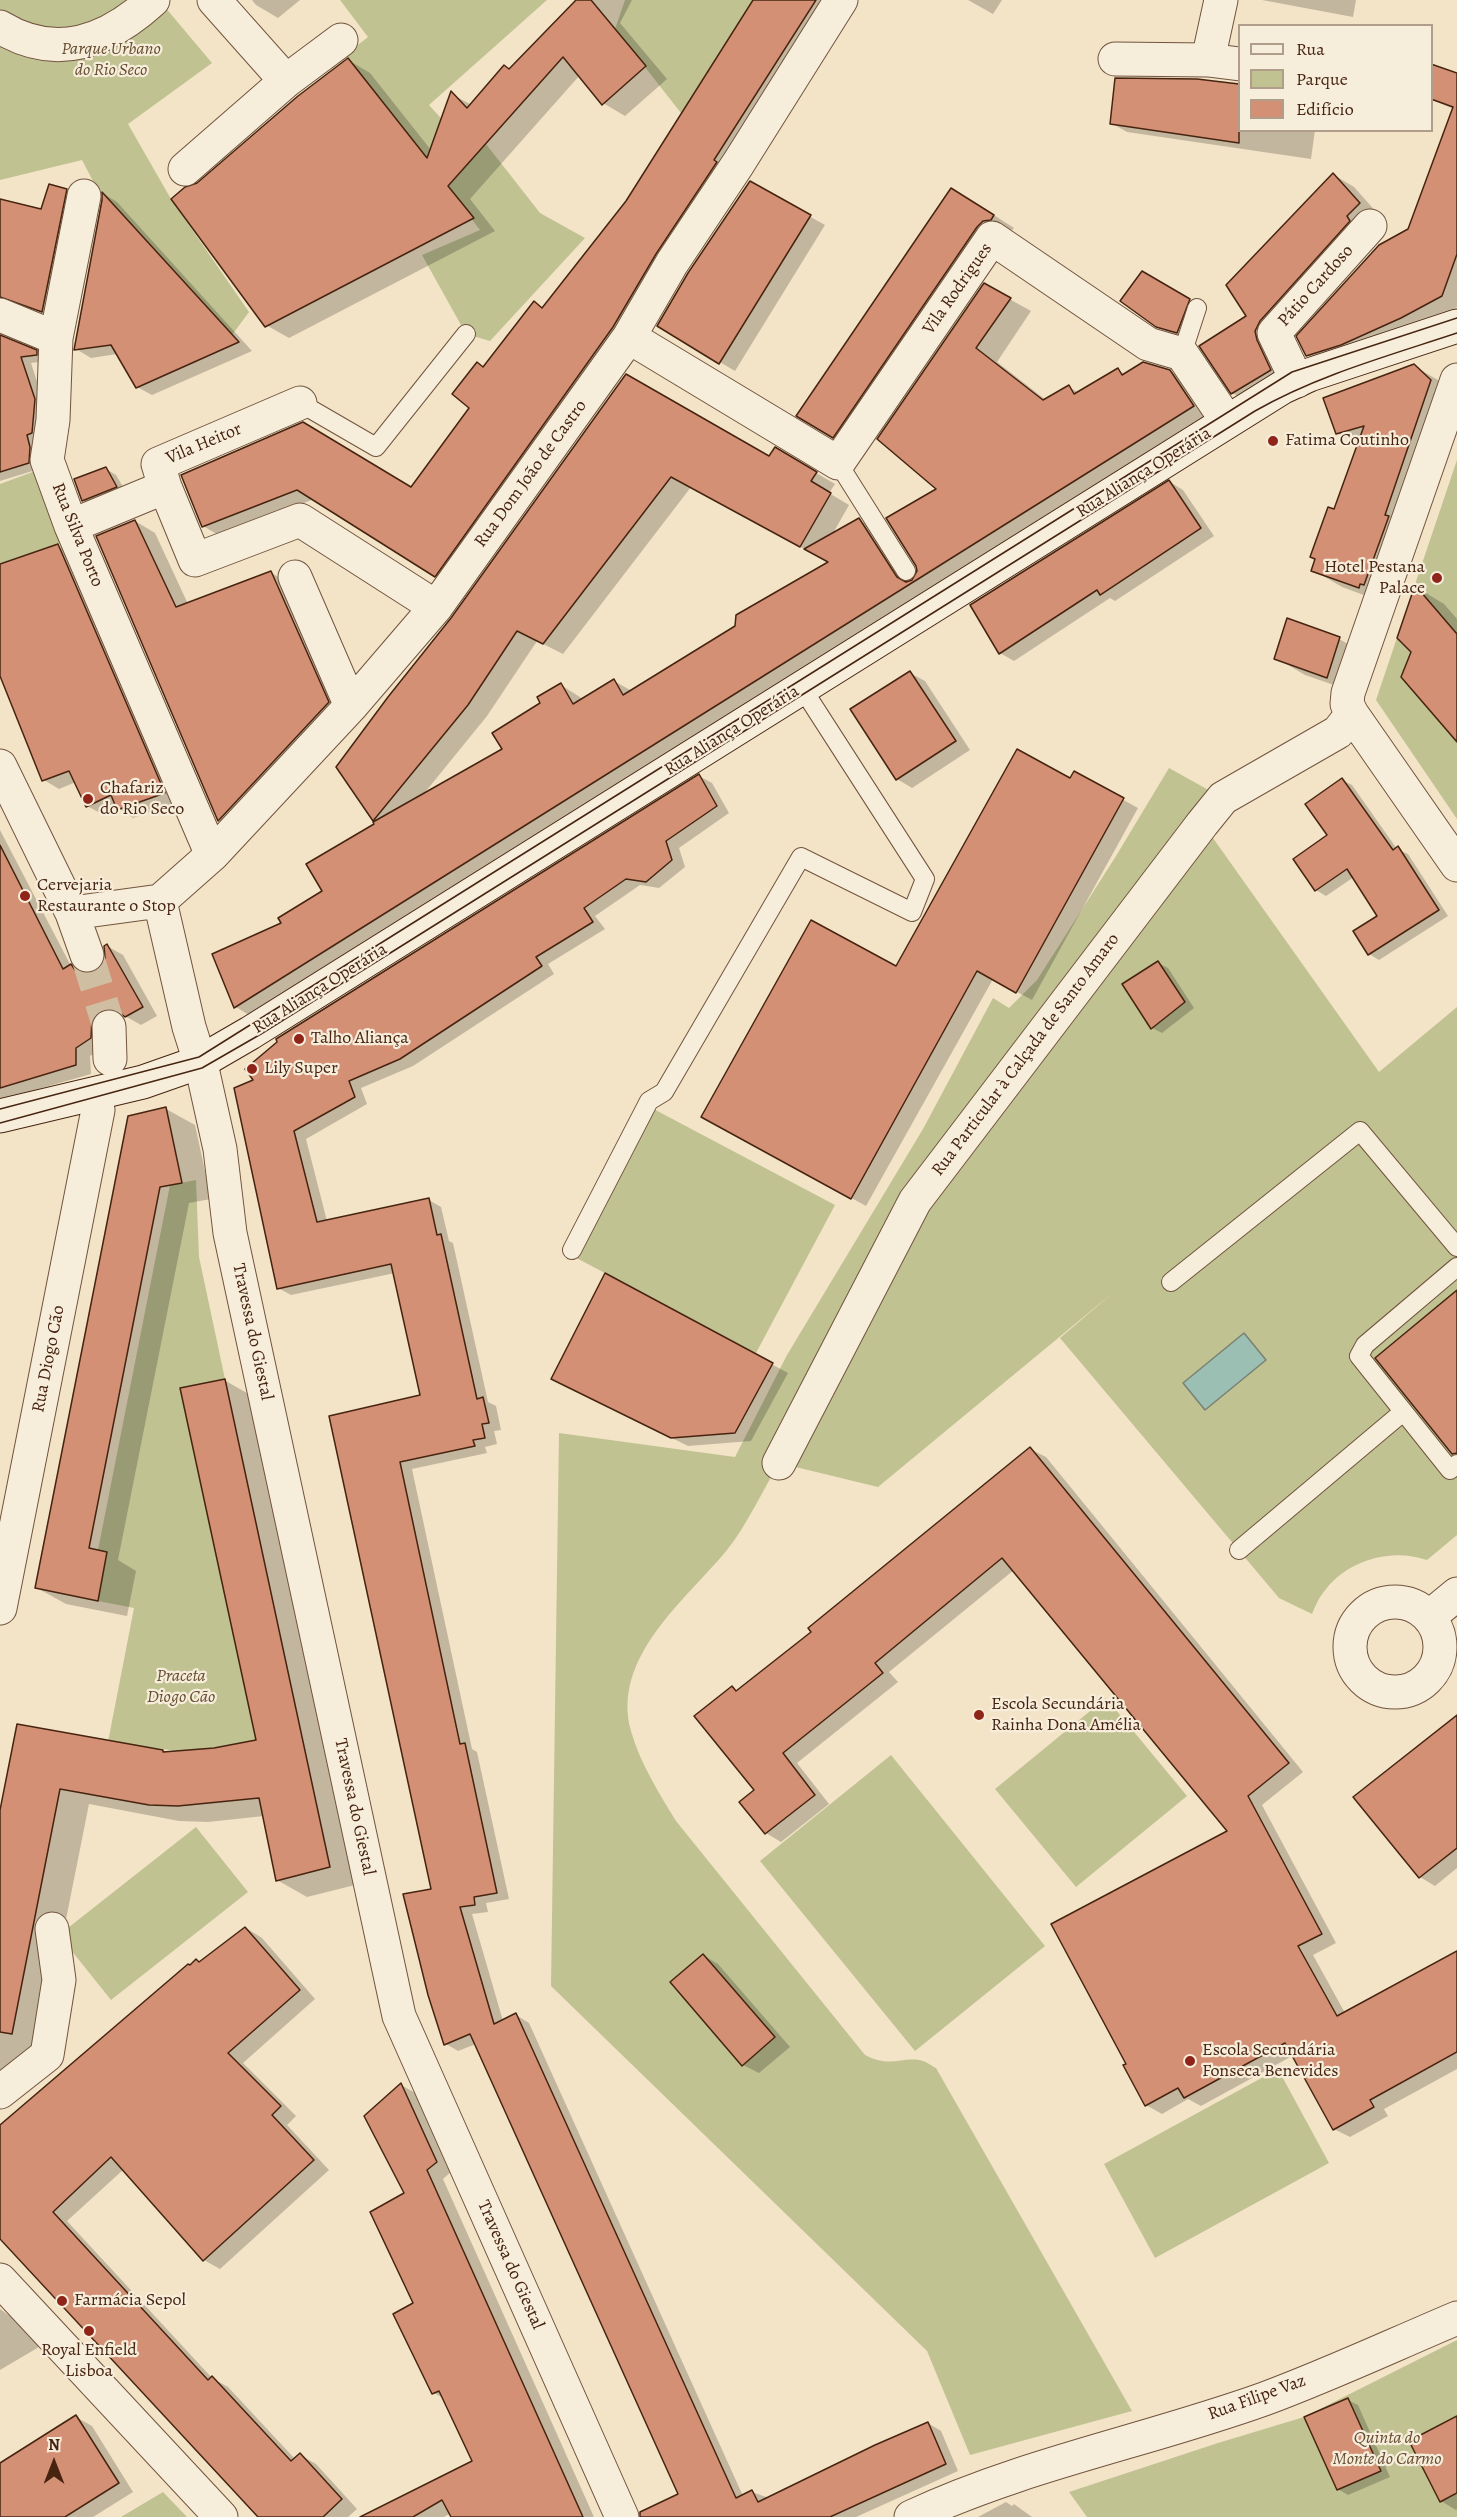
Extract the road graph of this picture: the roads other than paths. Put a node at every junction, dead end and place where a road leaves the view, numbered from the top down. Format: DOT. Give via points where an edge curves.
graph roads {
  1 [pos="153,0"];
  2 [pos="214,0"];
  3 [pos="841,0"];
  4 [pos="1221,0"];
  5 [pos="0,27"];
  6 [pos="340,40"];
  7 [pos="1115,59"];
  8 [pos="1224,62"];
  9 [pos="286,81"];
  10 [pos="185,169"];
  11 [pos="84,196"];
  12 [pos="1370,226"];
  13 [pos="1197,308"];
  14 [pos="0,315"];
  15 [pos="1457,326"];
  16 [pos="466,334"];
  17 [pos="629,337"];
  18 [pos="56,338"];
  19 [pos="1182,354"];
  20 [pos="1457,380"];
  21 [pos="1297,381"];
  22 [pos="300,403"];
  23 [pos="1227,421"];
  24 [pos="838,463"];
  25 [pos="165,487"];
  26 [pos="71,526"];
  27 [pos="906,571"];
  28 [pos="295,577"];
  29 [pos="436,607"];
  30 [pos="802,688"];
  31 [pos="351,706"];
  32 [pos="1352,714"];
  33 [pos="0,766"];
  34 [pos="212,855"];
  35 [pos="1457,866"];
  36 [pos="160,901"];
  37 [pos="72,912"];
  38 [pos="87,955"];
  39 [pos="109,1027"];
  40 [pos="110,1059"];
  41 [pos="201,1062"];
  42 [pos="98,1110"];
  43 [pos="0,1116"];
  44 [pos="1457,1247"];
  45 [pos="572,1250"];
  46 [pos="1457,1267"];
  47 [pos="1171,1282"];
  48 [pos="1403,1412"];
  49 [pos="779,1463"];
  50 [pos="1457,1464"];
  51 [pos="1239,1550"];
  52 [pos="1457,1594"];
  53 [pos="0,1608"];
  54 [pos="1429,1617"];
  55 [pos="52,1929"];
  56 [pos="0,2092"];
  57 [pos="0,2280"];
  58 [pos="1457,2318"];
  59 [pos="221,2517"];
  60 [pos="622,2517"];
  61 [pos="911,2517"];
  1 -- 5 [label="street" via="111,32 74,44 37,42"];
  2 -- 9 [label="street"];
  3 -- 17 [label="street, Rua Dom João de Castro" via="672,263"];
  4 -- 8 [label="street"];
  6 -- 9 [label="street"];
  7 -- 8 [label="street"];
  9 -- 10 [label="street"];
  11 -- 18 [label="street, Rua Silva Porto"];
  12 -- 21 [label="street, Pátio Cardoso" via="1274,333"];
  13 -- 19 [label="lane"];
  14 -- 18 [label="street"];
  15 -- 21 [label="street, Rua Aliança Operária"];
  16 -- 22 [label="lane" via="376,447"];
  17 -- 24 [label="street"];
  17 -- 29 [label="street, Rua Dom João de Castro"];
  18 -- 26 [label="street, Rua Silva Porto" via="53,420 47,460"];
  19 -- 23 [label="street"];
  19 -- 24 [label="street, Vila Rodrigues" via="1148,344 992,238"];
  20 -- 32 [label="street" via="1348,693 1347,704"];
  21 -- 23 [label="street, Rua Aliança Operária"];
  22 -- 25 [label="street, Vila Heitor" via="158,464"];
  23 -- 30 [label="street, Rua Aliança Operária"];
  24 -- 27 [label="lane"];
  25 -- 26 [label="street, Vila Heitor"];
  25 -- 29 [label="street" via="195,560 300,520"];
  26 -- 34 [label="street, Rua Silva Porto"];
  28 -- 31 [label="street"];
  29 -- 31 [label="street, Rua Dom João de Castro"];
  30 -- 41 [label="street, Rua Aliança Operária"];
  30 -- 45 [label="lane" via="925,879 912,912 801,857 664,1092 649,1101"];
  31 -- 34 [label="street, Rua Dom João de Castro"];
  32 -- 35 [label="street"];
  32 -- 49 [label="street, Rua Particular à Calçada de Santo Amaro" via="1338,732 1223,798 1202,824 915,1201"];
  33 -- 37 [label="street"];
  34 -- 36 [label="street, Rua Dom João de Castro"];
  36 -- 37 [label="street"];
  36 -- 41 [label="street, Travessa do Giestal"];
  37 -- 38 [label="street"];
  39 -- 40 [label="street"];
  41 -- 43 [label="street, Rua Aliança Operária" via="143,1082"];
  41 -- 60 [label="street, Travessa do Giestal" via="220,1149 230,1233 399,2016"];
  42 -- 53 [label="street, Rua Diogo Cão"];
  44 -- 47 [label="lane" via="1360,1131"];
  46 -- 48 [label="lane" via="1365,1345 1359,1356"];
  48 -- 50 [label="lane" via="1450,1470"];
  48 -- 51 [label="lane"];
  52 -- 54 [label="street"];
  55 -- 56 [label="street" via="59,1980 47,2055"];
  57 -- 59 [label="street"];
  58 -- 61 [label="street, Rua Filipe Vaz" via="1264,2399 1051,2463"];
}
